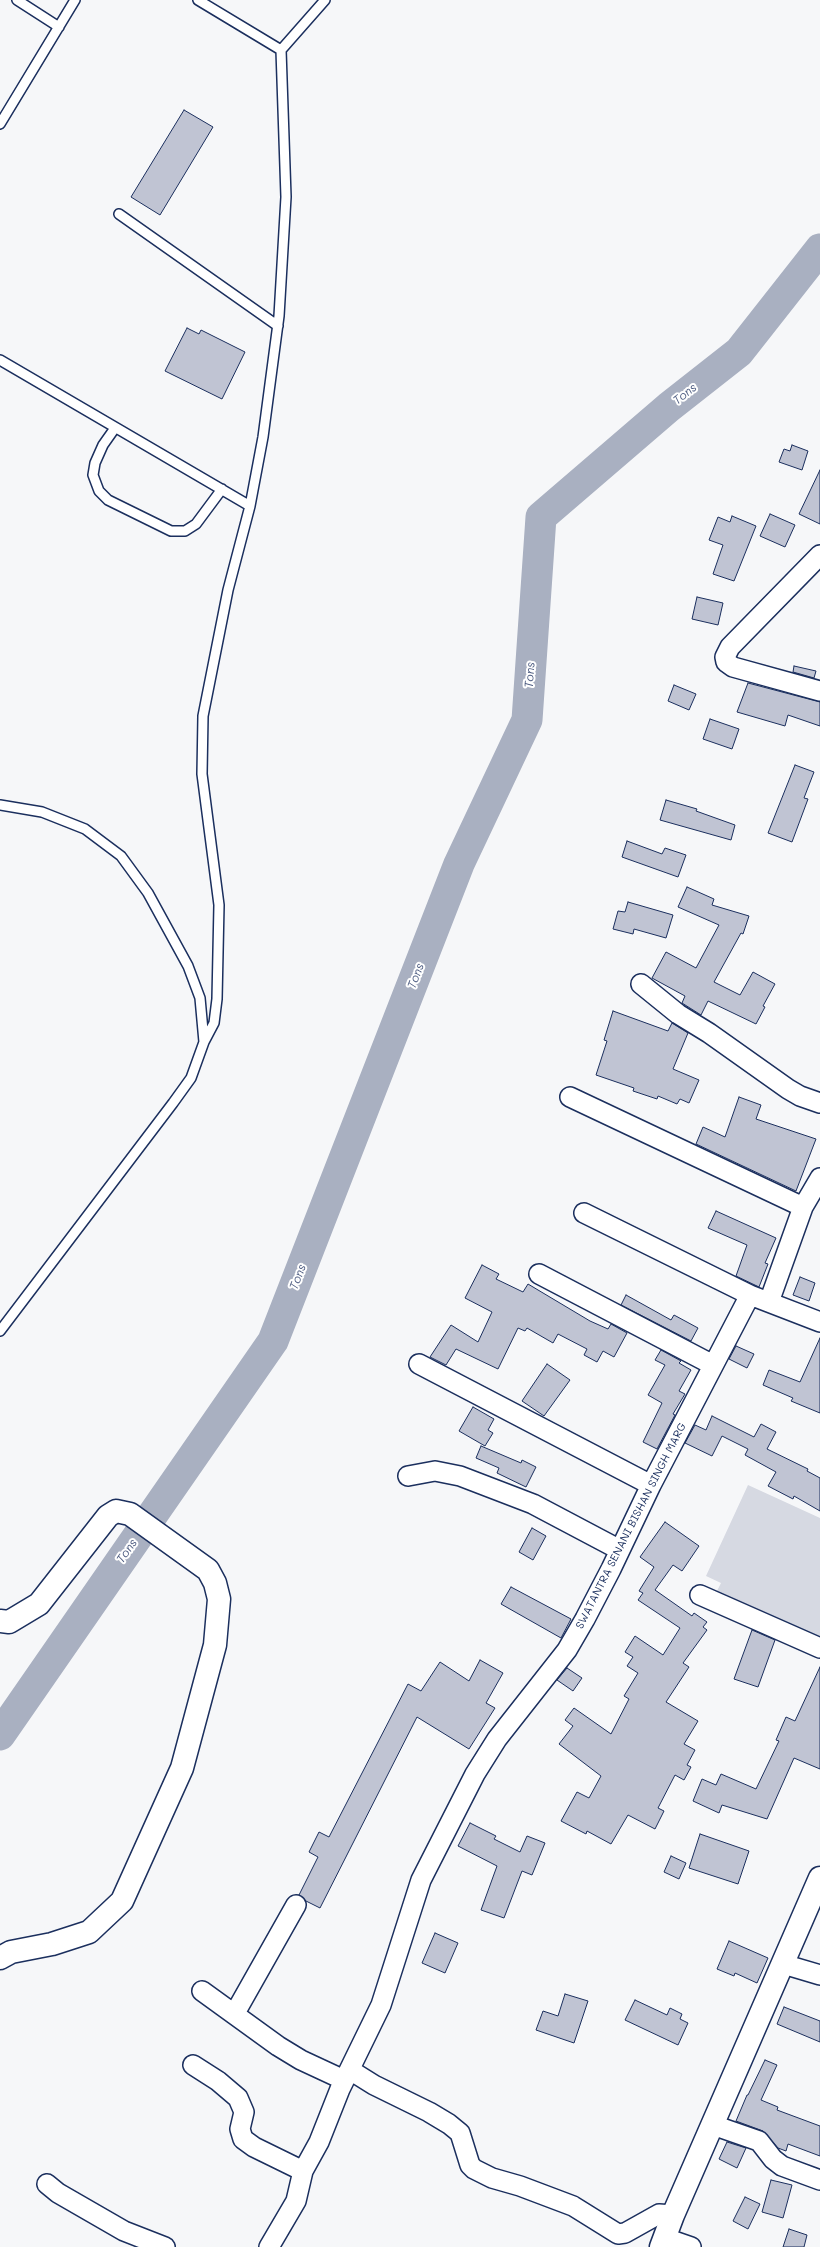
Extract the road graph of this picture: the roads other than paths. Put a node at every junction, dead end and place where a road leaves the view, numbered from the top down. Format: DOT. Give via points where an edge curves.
graph roads {
  1 [pos="17,0"];
  2 [pos="75,0"];
  3 [pos="198,0"];
  4 [pos="324,0"];
  5 [pos="59,27"];
  6 [pos="280,50"];
  7 [pos="4,110"];
  8 [pos="0,124"];
  9 [pos="119,214"];
  10 [pos="278,326"];
  11 [pos="0,360"];
  12 [pos="115,428"];
  13 [pos="222,489"];
  14 [pos="250,506"];
  15 [pos="820,554"];
  16 [pos="820,691"];
  17 [pos="0,805"];
  18 [pos="641,984"];
  19 [pos="204,1042"];
  20 [pos="570,1097"];
  21 [pos="820,1103"];
  22 [pos="820,1178"];
  23 [pos="803,1207"];
  24 [pos="584,1213"];
  25 [pos="539,1274"];
  26 [pos="750,1295"];
  27 [pos="769,1302"];
  28 [pos="820,1322"];
  29 [pos="0,1331"];
  30 [pos="419,1364"];
  31 [pos="713,1365"];
  32 [pos="408,1476"];
  33 [pos="651,1485"];
  34 [pos="620,1550"];
  35 [pos="700,1595"];
  36 [pos="3,1623"];
  37 [pos="820,1648"];
  38 [pos="820,1878"];
  39 [pos="296,1905"];
  40 [pos="0,1958"];
  41 [pos="783,1964"];
  42 [pos="820,1976"];
  43 [pos="202,1991"];
  44 [pos="235,2013"];
  45 [pos="193,2064"];
  46 [pos="347,2075"];
  47 [pos="713,2125"];
  48 [pos="303,2171"];
  49 [pos="820,2180"];
  50 [pos="47,2184"];
  51 [pos="673,2215"];
  52 [pos="663,2243"];
  53 [pos="275,2244"];
  54 [pos="165,2247"];
  55 [pos="691,2247"];
  1 -- 5 [label="lane"];
  2 -- 5 [label="lane"];
  3 -- 6 [label="lane"];
  4 -- 6 [label="lane"];
  5 -- 7 [label="lane"];
  6 -- 10 [label="lane" via="286,197"];
  7 -- 8 [label="lane"];
  9 -- 10 [label="lane"];
  10 -- 14 [label="lane" via="263,437"];
  11 -- 12 [label="lane"];
  12 -- 13 [label="lane"];
  12 -- 13 [label="lane" via="103,445 92,474 99,491 108,500 171,531 184,531 196,524"];
  13 -- 14 [label="lane"];
  14 -- 19 [label="lane" via="228,590 203,716 202,774 219,905 217,999 214,1023"];
  15 -- 16 [label="street" via="730,647 725,657 726,662 733,667"];
  17 -- 19 [label="lane" via="42,812 84,829 121,856 148,893 188,966 200,998"];
  18 -- 21 [label="street" via="678,1014 788,1089"];
  19 -- 29 [label="lane" via="191,1078 178,1097"];
  20 -- 23 [label="street"];
  22 -- 23 [label="street"];
  23 -- 27 [label="street"];
  24 -- 26 [label="street"];
  25 -- 31 [label="street"];
  26 -- 27 [label="street"];
  26 -- 31 [label="street, SWATANTRA SENANI BISHAN SINGH MARG"];
  27 -- 28 [label="street"];
  30 -- 33 [label="street"];
  31 -- 33 [label="street, SWATANTRA SENANI BISHAN SINGH MARG"];
  32 -- 34 [label="street" via="435,1471 460,1476 533,1504"];
  33 -- 34 [label="street, SWATANTRA SENANI BISHAN SINGH MARG"];
  34 -- 46 [label="street, SWATANTRA SENANI BISHAN SINGH MARG" via="567,1650 497,1739 475,1774 421,1880 381,2005"];
  35 -- 37 [label="street"];
  36 -- 40 [label="street" via="39,1604 108,1516 116,1511 130,1514 208,1570 219,1599 215,1645 182,1768 122,1901 89,1932 52,1944 11,1952"];
  38 -- 41 [label="street"];
  39 -- 44 [label="street"];
  41 -- 42 [label="street"];
  41 -- 47 [label="street"];
  43 -- 44 [label="street"];
  44 -- 46 [label="street" via="301,2060"];
  45 -- 48 [label="street" via="238,2098 244,2112 240,2129 244,2139 254,2147"];
  46 -- 48 [label="street, SWATANTRA SENANI BISHAN SINGH MARG" via="320,2142"];
  46 -- 51 [label="street" via="374,2085 449,2124 460,2133 470,2165 474,2169 492,2178 573,2206 618,2234 625,2233 659,2214"];
  47 -- 49 [label="street" via="754,2138 782,2166"];
  47 -- 51 [label="street"];
  48 -- 53 [label="street, SWATANTRA SENANI BISHAN SINGH MARG" via="296,2201"];
  50 -- 54 [label="street" via="58,2194 124,2231"];
  51 -- 52 [label="street"];
  52 -- 55 [label="street"];
}
